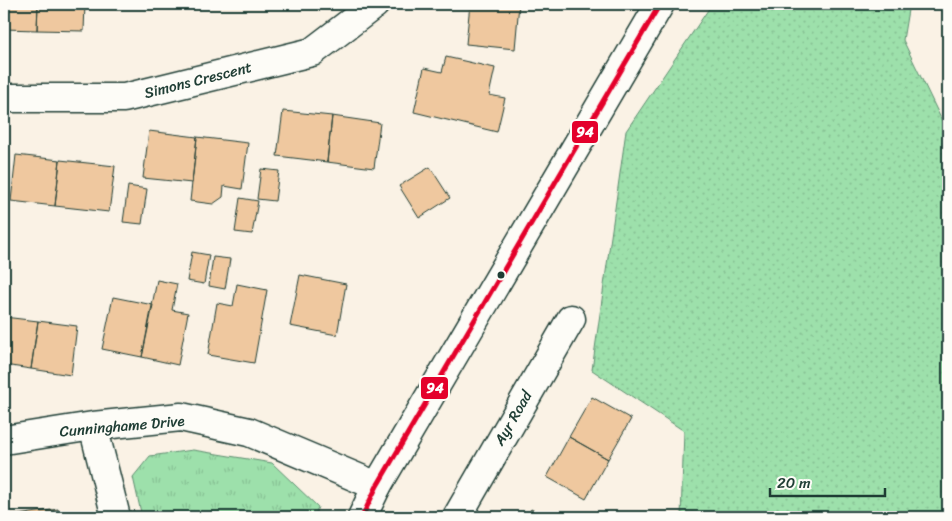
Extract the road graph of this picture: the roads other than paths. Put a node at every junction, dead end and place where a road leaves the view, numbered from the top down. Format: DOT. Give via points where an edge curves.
graph roads {
  1 [pos="375,4"];
  2 [pos="660,4"];
  3 [pos="4,98"];
  4 [pos="571,319"];
  5 [pos="93,426"];
  6 [pos="4,440"];
  7 [pos="377,486"];
  8 [pos="116,517"];
  9 [pos="362,517"];
  10 [pos="456,517"];
  1 -- 3 [label="street, Simons Crescent" via="312,52 124,98"];
  2 -- 7 [label="street"];
  4 -- 10 [label="street, Ayr Road"];
  5 -- 6 [label="street, Cunninghame Drive"];
  5 -- 7 [label="street, Cunninghame Drive" via="181,417 191,419 249,432"];
  5 -- 8 [label="street"];
  7 -- 9 [label="street"];
}
